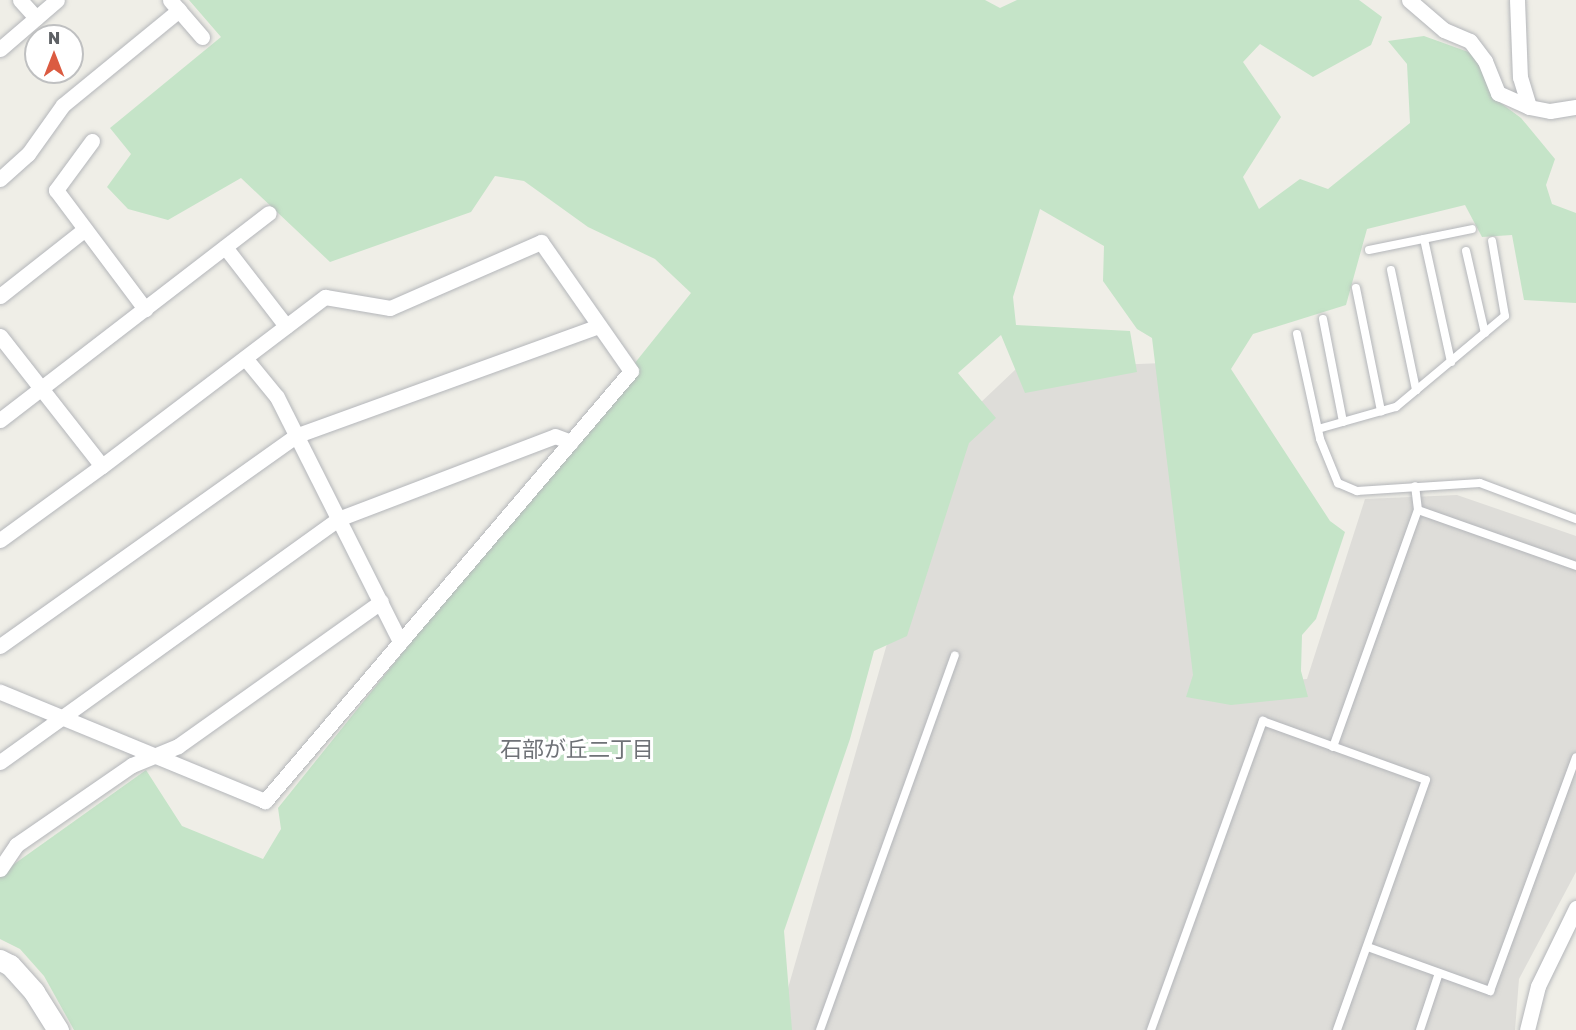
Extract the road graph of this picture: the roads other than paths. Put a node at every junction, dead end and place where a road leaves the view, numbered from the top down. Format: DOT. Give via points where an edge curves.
graph roads {
  1 [pos="20,0"];
  2 [pos="57,0"];
  3 [pos="1409,0"];
  4 [pos="1517,0"];
  5 [pos="174,5"];
  6 [pos="36,18"];
  7 [pos="202,37"];
  8 [pos="0,49"];
  9 [pos="1576,106"];
  10 [pos="1529,107"];
  11 [pos="92,141"];
  12 [pos="0,179"];
  13 [pos="269,213"];
  14 [pos="85,229"];
  15 [pos="1472,229"];
  16 [pos="1424,239"];
  17 [pos="1492,241"];
  18 [pos="225,247"];
  19 [pos="1369,250"];
  20 [pos="1466,251"];
  21 [pos="1391,270"];
  22 [pos="1356,288"];
  23 [pos="0,296"];
  24 [pos="145,309"];
  25 [pos="1323,319"];
  26 [pos="286,326"];
  27 [pos="599,326"];
  28 [pos="1485,333"];
  29 [pos="1297,334"];
  30 [pos="0,336"];
  31 [pos="245,358"];
  32 [pos="1451,362"];
  33 [pos="41,388"];
  34 [pos="1416,390"];
  35 [pos="1381,411"];
  36 [pos="0,420"];
  37 [pos="1343,422"];
  38 [pos="1318,429"];
  39 [pos="295,436"];
  40 [pos="571,442"];
  41 [pos="102,466"];
  42 [pos="1415,486"];
  43 [pos="1418,510"];
  44 [pos="338,519"];
  45 [pos="1576,519"];
  46 [pos="0,540"];
  47 [pos="1576,566"];
  48 [pos="381,603"];
  49 [pos="400,642"];
  50 [pos="0,646"];
  51 [pos="956,656"];
  52 [pos="0,692"];
  53 [pos="61,718"];
  54 [pos="1333,747"];
  55 [pos="154,755"];
  56 [pos="1576,757"];
  57 [pos="0,762"];
  58 [pos="0,869"];
  59 [pos="1576,908"];
  60 [pos="1368,946"];
  61 [pos="0,960"];
  62 [pos="1439,973"];
  63 [pos="58,1030"];
  64 [pos="820,1030"];
  65 [pos="1151,1030"];
  66 [pos="1337,1030"];
  67 [pos="1420,1030"];
  68 [pos="1527,1030"];
  1 -- 6 [label="street"];
  2 -- 6 [label="street"];
  3 -- 10 [label="street" via="1444,30 1470,42 1485,61 1498,93"];
  4 -- 10 [label="street" via="1520,77"];
  5 -- 7 [label="street"];
  5 -- 12 [label="street" via="63,105 28,154"];
  6 -- 8 [label="street"];
  9 -- 10 [label="street" via="1550,111"];
  11 -- 14 [label="street" via="56,190"];
  13 -- 18 [label="street"];
  14 -- 23 [label="street"];
  14 -- 24 [label="street"];
  15 -- 16 [label="lane"];
  16 -- 19 [label="lane"];
  16 -- 32 [label="lane"];
  17 -- 28 [label="lane" via="1505,316"];
  18 -- 24 [label="street"];
  18 -- 26 [label="street"];
  20 -- 28 [label="lane"];
  21 -- 34 [label="lane"];
  22 -- 35 [label="lane"];
  24 -- 33 [label="street"];
  25 -- 37 [label="lane"];
  26 -- 27 [label="street" via="325,297 390,308 541,243"];
  26 -- 31 [label="street"];
  27 -- 39 [label="street"];
  27 -- 40 [label="street" via="631,371"];
  28 -- 32 [label="lane"];
  29 -- 38 [label="lane"];
  30 -- 33 [label="street"];
  31 -- 39 [label="street" via="277,397"];
  31 -- 41 [label="street"];
  32 -- 34 [label="lane"];
  33 -- 36 [label="street"];
  33 -- 41 [label="street"];
  34 -- 35 [label="lane" via="1396,407"];
  35 -- 37 [label="lane"];
  37 -- 38 [label="lane"];
  38 -- 42 [label="lane" via="1338,483 1348,489"];
  39 -- 44 [label="street"];
  39 -- 50 [label="street"];
  40 -- 44 [label="street" via="555,436"];
  40 -- 49 [label="street"];
  41 -- 46 [label="street"];
  42 -- 43 [label="lane"];
  42 -- 45 [label="lane" via="1480,483"];
  43 -- 47 [label="lane"];
  43 -- 54 [label="lane"];
  44 -- 48 [label="street"];
  44 -- 53 [label="street"];
  48 -- 49 [label="street"];
  48 -- 55 [label="street" via="178,746"];
  49 -- 55 [label="street" via="265,801"];
  51 -- 64 [label="lane"];
  52 -- 53 [label="street"];
  53 -- 55 [label="street"];
  53 -- 57 [label="street"];
  54 -- 60 [label="lane" via="1426,780"];
  54 -- 65 [label="lane" via="1263,721"];
  55 -- 58 [label="street" via="132,765 16,845"];
  56 -- 62 [label="lane" via="1490,992"];
  59 -- 68 [label="street" via="1538,986"];
  60 -- 62 [label="lane"];
  60 -- 66 [label="lane"];
  61 -- 63 [label="street" via="10,965 34,992"];
  62 -- 67 [label="lane"];
}
